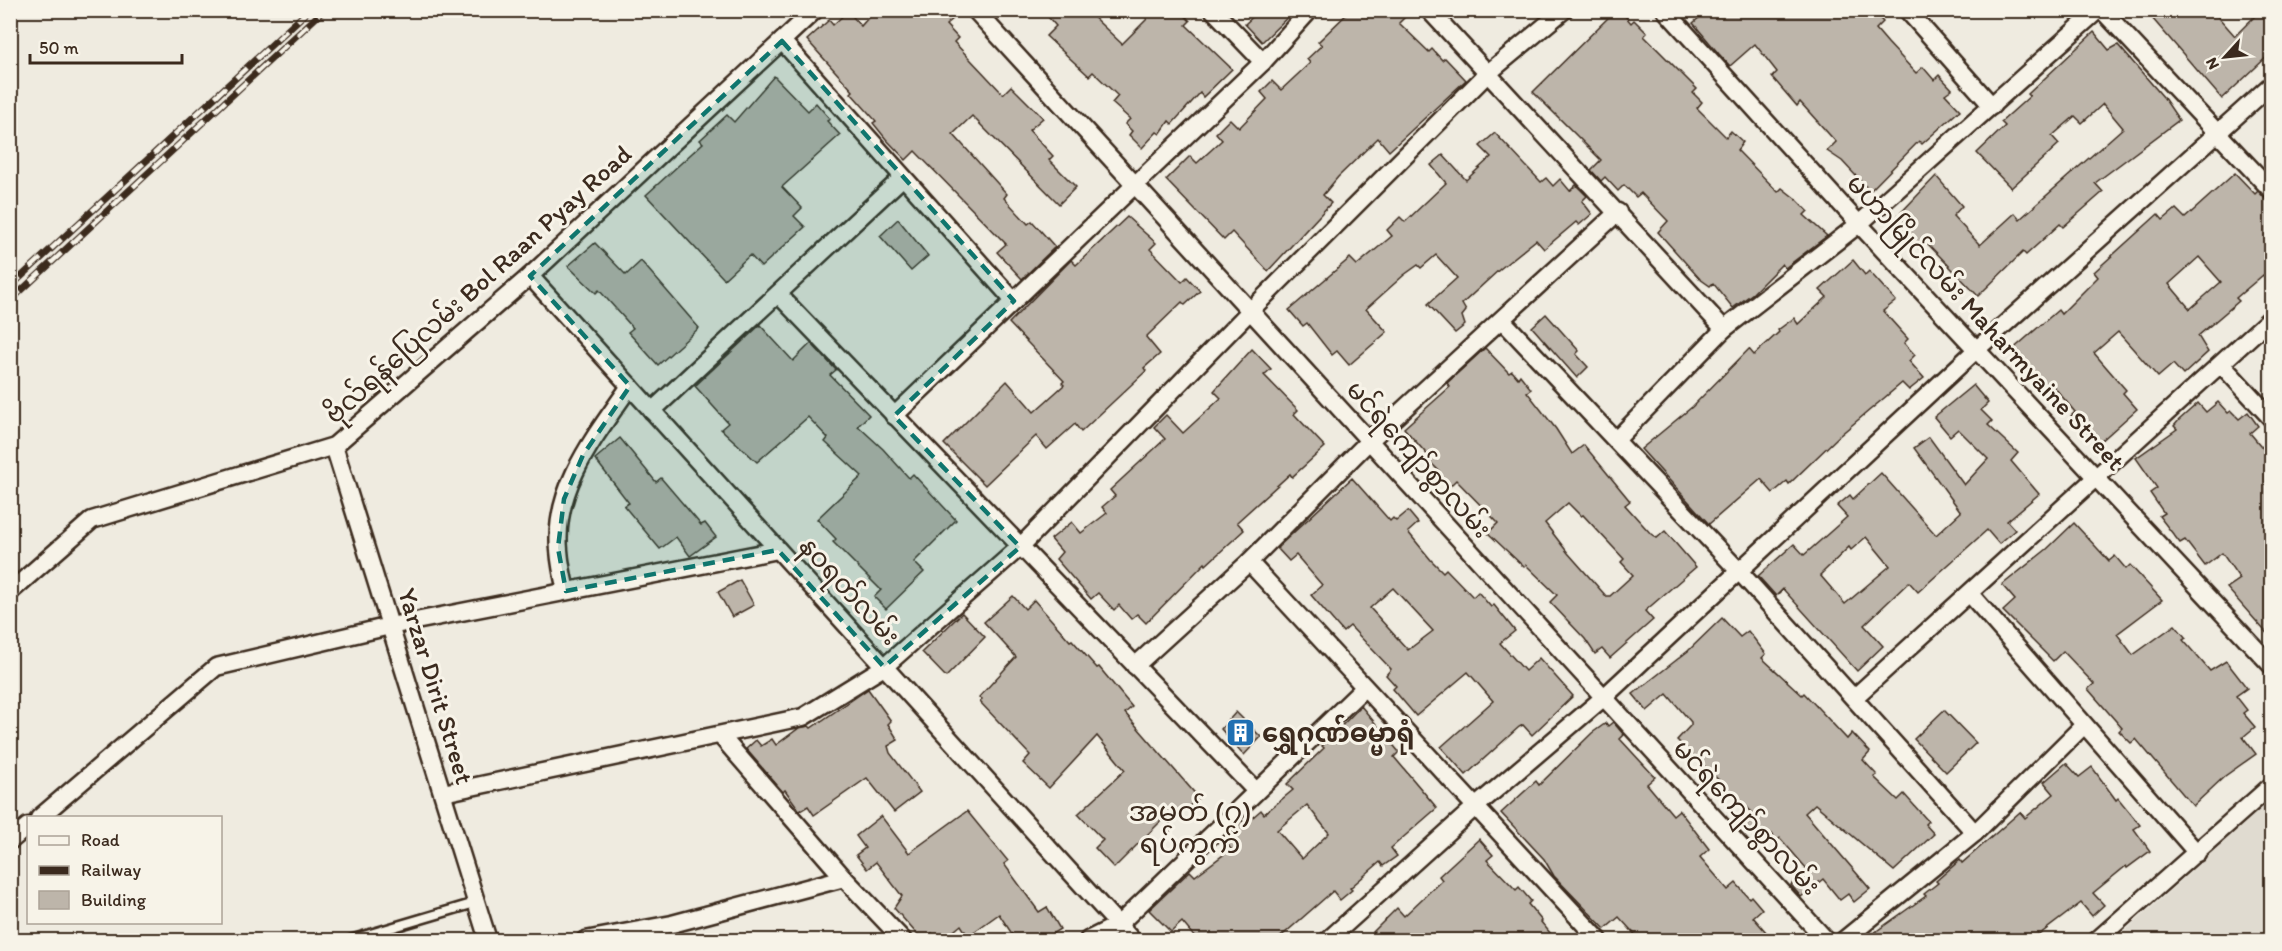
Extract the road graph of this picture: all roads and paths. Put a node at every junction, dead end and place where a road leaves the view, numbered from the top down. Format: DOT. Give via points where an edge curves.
graph roads {
  1 [pos="815,10"];
  2 [pos="975,10"];
  3 [pos="1213,10"];
  4 [pos="1310,10"];
  5 [pos="1429,10"];
  6 [pos="1564,10"];
  7 [pos="1665,10"];
  8 [pos="1907,10"];
  9 [pos="2100,10"];
  10 [pos="782,42"];
  11 [pos="1263,62"];
  12 [pos="1487,74"];
  13 [pos="2271,84"];
  14 [pos="1992,106"];
  15 [pos="2217,133"];
  16 [pos="902,178"];
  17 [pos="1134,185"];
  18 [pos="2271,191"];
  19 [pos="1618,212"];
  20 [pos="1859,224"];
  21 [pos="530,276"];
  22 [pos="778,294"];
  23 [pos="1014,301"];
  24 [pos="1250,311"];
  25 [pos="2271,318"];
  26 [pos="1502,321"];
  27 [pos="1724,329"];
  28 [pos="1976,350"];
  29 [pos="2221,364"];
  30 [pos="630,386"];
  31 [pos="652,411"];
  32 [pos="894,416"];
  33 [pos="2271,419"];
  34 [pos="1617,440"];
  35 [pos="1369,441"];
  36 [pos="334,446"];
  37 [pos="2097,477"];
  38 [pos="1020,547"];
  39 [pos="778,550"];
  40 [pos="1249,562"];
  41 [pos="1738,570"];
  42 [pos="566,591"];
  43 [pos="10,592"];
  44 [pos="1970,594"];
  45 [pos="390,626"];
  46 [pos="1135,666"];
  47 [pos="2271,666"];
  48 [pos="885,667"];
  49 [pos="1364,688"];
  50 [pos="1855,697"];
  51 [pos="1603,698"];
  52 [pos="2084,725"];
  53 [pos="720,735"];
  54 [pos="2271,785"];
  55 [pos="1255,790"];
  56 [pos="443,793"];
  57 [pos="1474,808"];
  58 [pos="41,816"];
  59 [pos="27,827"];
  60 [pos="1975,832"];
  61 [pos="10,841"];
  62 [pos="2197,853"];
  63 [pos="844,878"];
  64 [pos="475,903"];
  65 [pos="1118,925"];
  66 [pos="675,932"];
  67 [pos="1593,938"];
  68 [pos="350,940"];
  69 [pos="488,940"];
  70 [pos="585,940"];
  71 [pos="903,940"];
  72 [pos="1088,940"];
  73 [pos="1132,940"];
  74 [pos="1328,940"];
  75 [pos="1826,940"];
  76 [pos="1844,940"];
  77 [pos="2097,940"];
  1 -- 10 [label="street, ဗိုလ်ရန်ပြေလမ်း Bol Raan Pyay Road"];
  2 -- 17 [label="street, မင်ရဲကျော်စွာလမ်း"];
  3 -- 11 [label="street"];
  4 -- 11 [label="street"];
  5 -- 12 [label="street"];
  6 -- 12 [label="street"];
  7 -- 20 [label="street, မဟာမြိုင်လမ်း Maharmyaine Street"];
  8 -- 14 [label="street"];
  9 -- 14 [label="street"];
  9 -- 15 [label="street"];
  10 -- 16 [label="street"];
  10 -- 21 [label="street, ဗိုလ်ရန်ပြေလမ်း Bol Raan Pyay Road"];
  11 -- 17 [label="street"];
  12 -- 19 [label="street"];
  12 -- 24 [label="street"];
  13 -- 15 [label="street"];
  14 -- 20 [label="street"];
  15 -- 18 [label="street"];
  15 -- 28 [label="street"];
  16 -- 22 [label="street"];
  16 -- 23 [label="street"];
  17 -- 23 [label="street"];
  17 -- 24 [label="street, မင်ရဲကျော်စွာလမ်း"];
  19 -- 26 [label="street"];
  19 -- 27 [label="street"];
  20 -- 27 [label="street"];
  20 -- 28 [label="street, မဟာမြိုင်လမ်း Maharmyaine Street"];
  21 -- 30 [label="street, နဝရတ်လမ်း"];
  21 -- 36 [label="street, ဗိုလ်ရန်ပြေလမ်း Bol Raan Pyay Road"];
  22 -- 31 [label="street"];
  22 -- 32 [label="street"];
  23 -- 32 [label="street"];
  24 -- 35 [label="street, မင်ရဲကျော်စွာလမ်း"];
  24 -- 38 [label="street"];
  25 -- 29 [label="street"];
  26 -- 34 [label="street"];
  26 -- 35 [label="street"];
  27 -- 34 [label="street"];
  28 -- 37 [label="street, မဟာမြိုင်လမ်း Maharmyaine Street"];
  28 -- 41 [label="street"];
  29 -- 33 [label="street"];
  29 -- 37 [label="street"];
  30 -- 31 [label="street, နဝရတ်လမ်း"];
  30 -- 42 [label="street" via="583,455 564,499 558,548"];
  31 -- 39 [label="street, နဝရတ်လမ်း"];
  32 -- 38 [label="street"];
  34 -- 41 [label="street"];
  35 -- 40 [label="street"];
  35 -- 51 [label="street, မင်ရဲကျော်စွာလမ်း"];
  36 -- 43 [label="street, ဗိုလ်ရန်ပြေလမ်း Bol Raan Pyay Road" via="92,520"];
  36 -- 45 [label="street, Yarzar Dirit Street"];
  37 -- 44 [label="street"];
  37 -- 47 [label="street, မဟာမြိုင်လမ်း Maharmyaine Street"];
  38 -- 46 [label="street"];
  38 -- 48 [label="street"];
  39 -- 42 [label="street"];
  39 -- 48 [label="street, နဝရတ်လမ်း"];
  40 -- 46 [label="street"];
  40 -- 49 [label="street"];
  41 -- 50 [label="street"];
  41 -- 51 [label="street"];
  42 -- 45 [label="street"];
  44 -- 50 [label="street"];
  44 -- 52 [label="street"];
  45 -- 56 [label="street, Yarzar Dirit Street"];
  45 -- 58 [label="street" via="216,667"];
  46 -- 55 [label="street"];
  48 -- 53 [label="street" via="803,717"];
  48 -- 65 [label="street, နဝရတ်လမ်း"];
  49 -- 55 [label="street"];
  49 -- 57 [label="street"];
  50 -- 60 [label="street"];
  51 -- 57 [label="street"];
  51 -- 75 [label="street, မင်ရဲကျော်စွာလမ်း"];
  52 -- 60 [label="street"];
  52 -- 62 [label="street"];
  53 -- 56 [label="street"];
  53 -- 63 [label="street"];
  54 -- 62 [label="street"];
  55 -- 65 [label="street"];
  56 -- 64 [label="street, Yarzar Dirit Street"];
  57 -- 67 [label="street"];
  57 -- 74 [label="street"];
  59 -- 61 [label="street"];
  60 -- 76 [label="street"];
  62 -- 77 [label="street"];
  63 -- 66 [label="street"];
  63 -- 71 [label="street"];
  64 -- 68 [label="lane"];
  64 -- 69 [label="street, Yarzar Dirit Street"];
  65 -- 72 [label="street"];
  65 -- 73 [label="street, နဝရတ်လမ်း"];
  66 -- 70 [label="street"];
}
